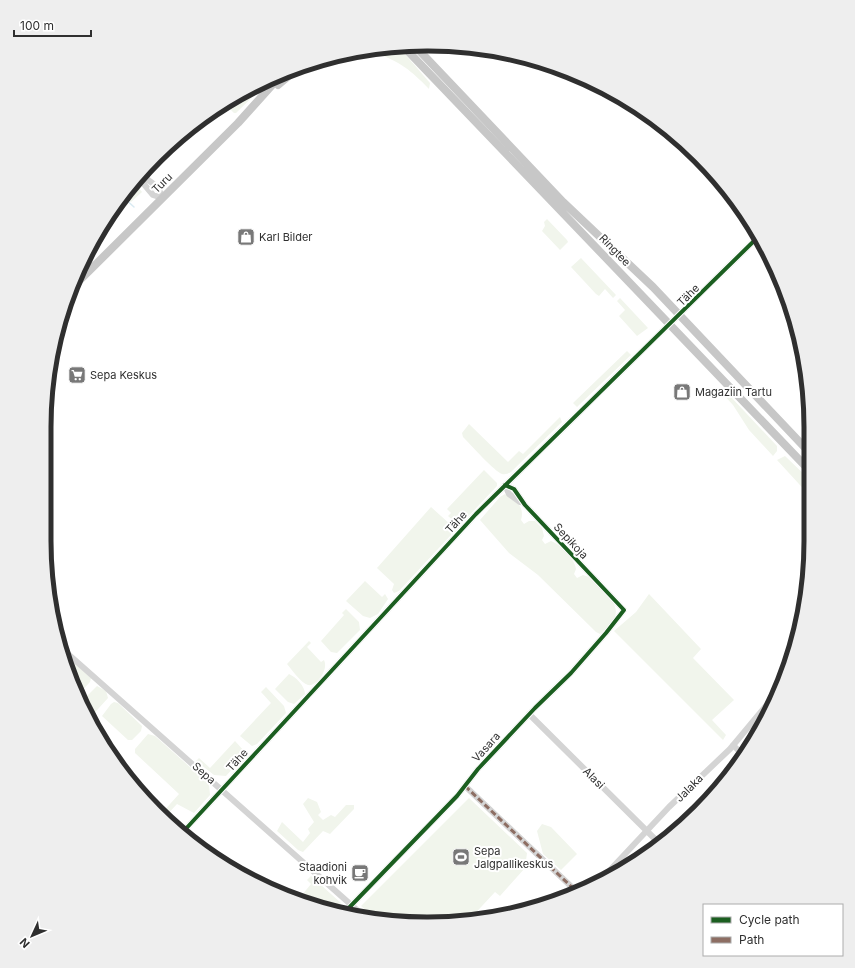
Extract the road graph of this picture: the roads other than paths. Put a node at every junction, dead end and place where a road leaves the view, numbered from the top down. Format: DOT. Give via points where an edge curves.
graph roads {
  1 [pos="420,51"];
  2 [pos="409,52"];
  3 [pos="285,79"];
  4 [pos="273,84"];
  5 [pos="261,99"];
  6 [pos="145,178"];
  7 [pos="142,182"];
  8 [pos="162,198"];
  9 [pos="755,240"];
  10 [pos="82,278"];
  11 [pos="680,315"];
  12 [pos="670,324"];
  13 [pos="804,447"];
  14 [pos="804,465"];
  15 [pos="505,485"];
  16 [pos="624,610"];
  17 [pos="69,655"];
  18 [pos="765,707"];
  19 [pos="529,714"];
  20 [pos="733,745"];
  21 [pos="740,752"];
  22 [pos="465,786"];
  23 [pos="222,789"];
  24 [pos="186,829"];
  25 [pos="647,831"];
  26 [pos="656,840"];
  27 [pos="610,870"];
  28 [pos="573,888"];
  29 [pos="352,905"];
  30 [pos="348,909"];
  31 [pos="358,911"];
  1 -- 11 [label="main road, Ringtee" via="563,202"];
  2 -- 12 [label="main road, Ringtee"];
  3 -- 5 [label="main road, Turu"];
  4 -- 5 [label="main road, Turu"];
  5 -- 8 [label="main road, Turu"];
  6 -- 8 [label="street" via="159,188"];
  7 -- 8 [label="street" via="153,195"];
  8 -- 10 [label="main road, Turu"];
  9 -- 11 [label="street, Tähe"];
  11 -- 12 [label="street, Tähe"];
  11 -- 13 [label="main road, Ringtee"];
  12 -- 14 [label="main road, Ringtee"];
  12 -- 15 [label="street, Tähe"];
  15 -- 16 [label="street, Sepikoja" via="514,489 525,505"];
  15 -- 23 [label="street, Tähe"];
  16 -- 19 [label="street, Vasara" via="571,673"];
  17 -- 23 [label="street, Sepa"];
  18 -- 20 [label="street, Jalaka"];
  19 -- 22 [label="street, Vasara"];
  19 -- 25 [label="street, Alasi"];
  20 -- 21 [label="street"];
  20 -- 25 [label="street, Jalaka"];
  22 -- 28 [label="street"];
  22 -- 29 [label="street, Vasara"];
  23 -- 24 [label="street, Tähe"];
  23 -- 29 [label="street, Sepa"];
  25 -- 26 [label="street, Alasi"];
  25 -- 27 [label="street, Jalaka"];
  29 -- 30 [label="street, Vasara"];
  29 -- 31 [label="street, Sepa"];
}
